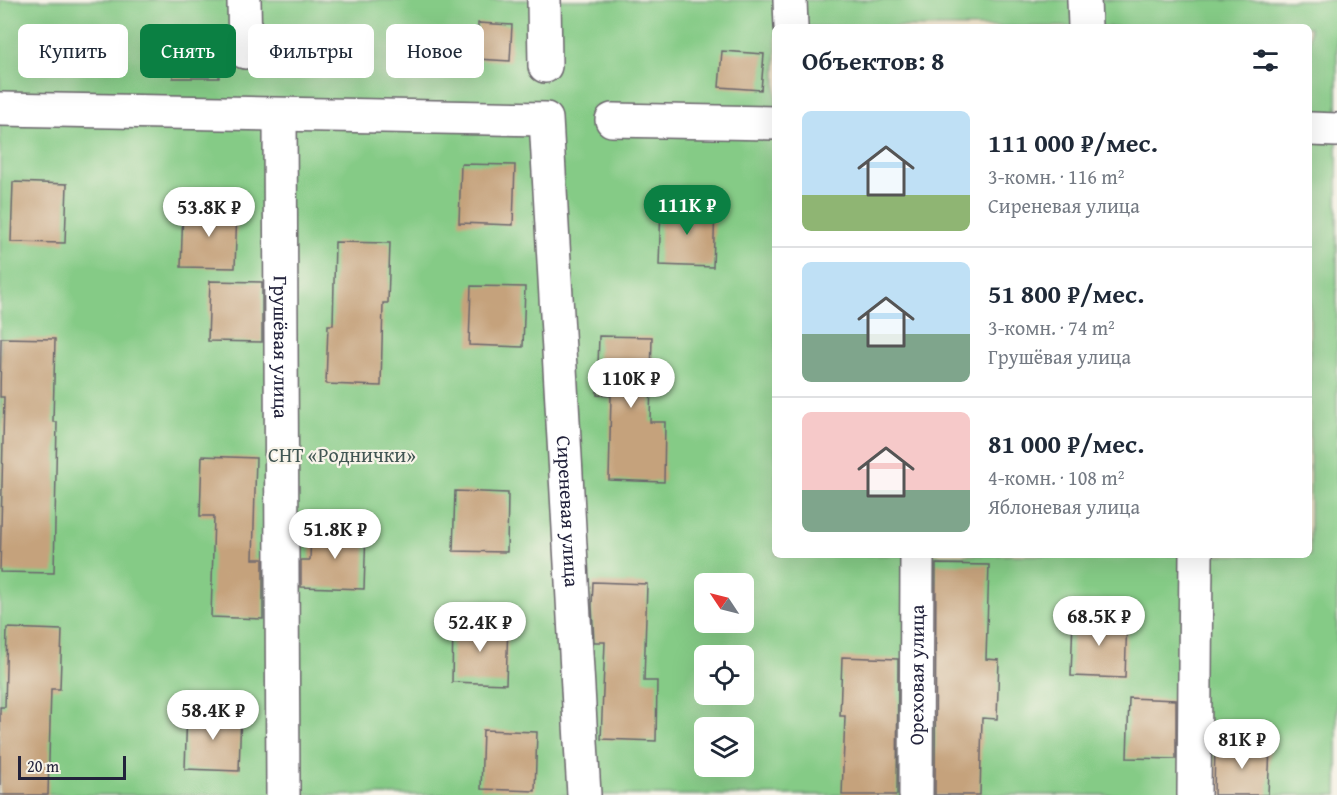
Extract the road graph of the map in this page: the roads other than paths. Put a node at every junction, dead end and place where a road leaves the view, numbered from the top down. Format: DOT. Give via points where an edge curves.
graph roads {
  1 [pos="244,0"];
  2 [pos="544,0"];
  3 [pos="790,0"];
  4 [pos="1084,0"];
  5 [pos="791,24"];
  6 [pos="1085,24"];
  7 [pos="245,52"];
  8 [pos="546,66"];
  9 [pos="0,109"];
  10 [pos="280,115"];
  11 [pos="612,120"];
  12 [pos="772,123"];
  13 [pos="1312,129"];
  14 [pos="1337,130"];
  15 [pos="917,558"];
  16 [pos="1196,558"];
  17 [pos="283,795"];
  18 [pos="584,795"];
  19 [pos="916,795"];
  20 [pos="1194,795"];
  1 -- 7 [label="street"];
  2 -- 8 [label="street"];
  3 -- 5 [label="street"];
  4 -- 6 [label="street"];
  9 -- 10 [label="street"];
  10 -- 17 [label="street, Грушёвая улица"];
  10 -- 18 [label="street, Сиреневая улица" via="546,119"];
  11 -- 12 [label="street"];
  13 -- 14 [label="street"];
  15 -- 19 [label="street, Ореховая улица"];
  16 -- 20 [label="street"];
}
